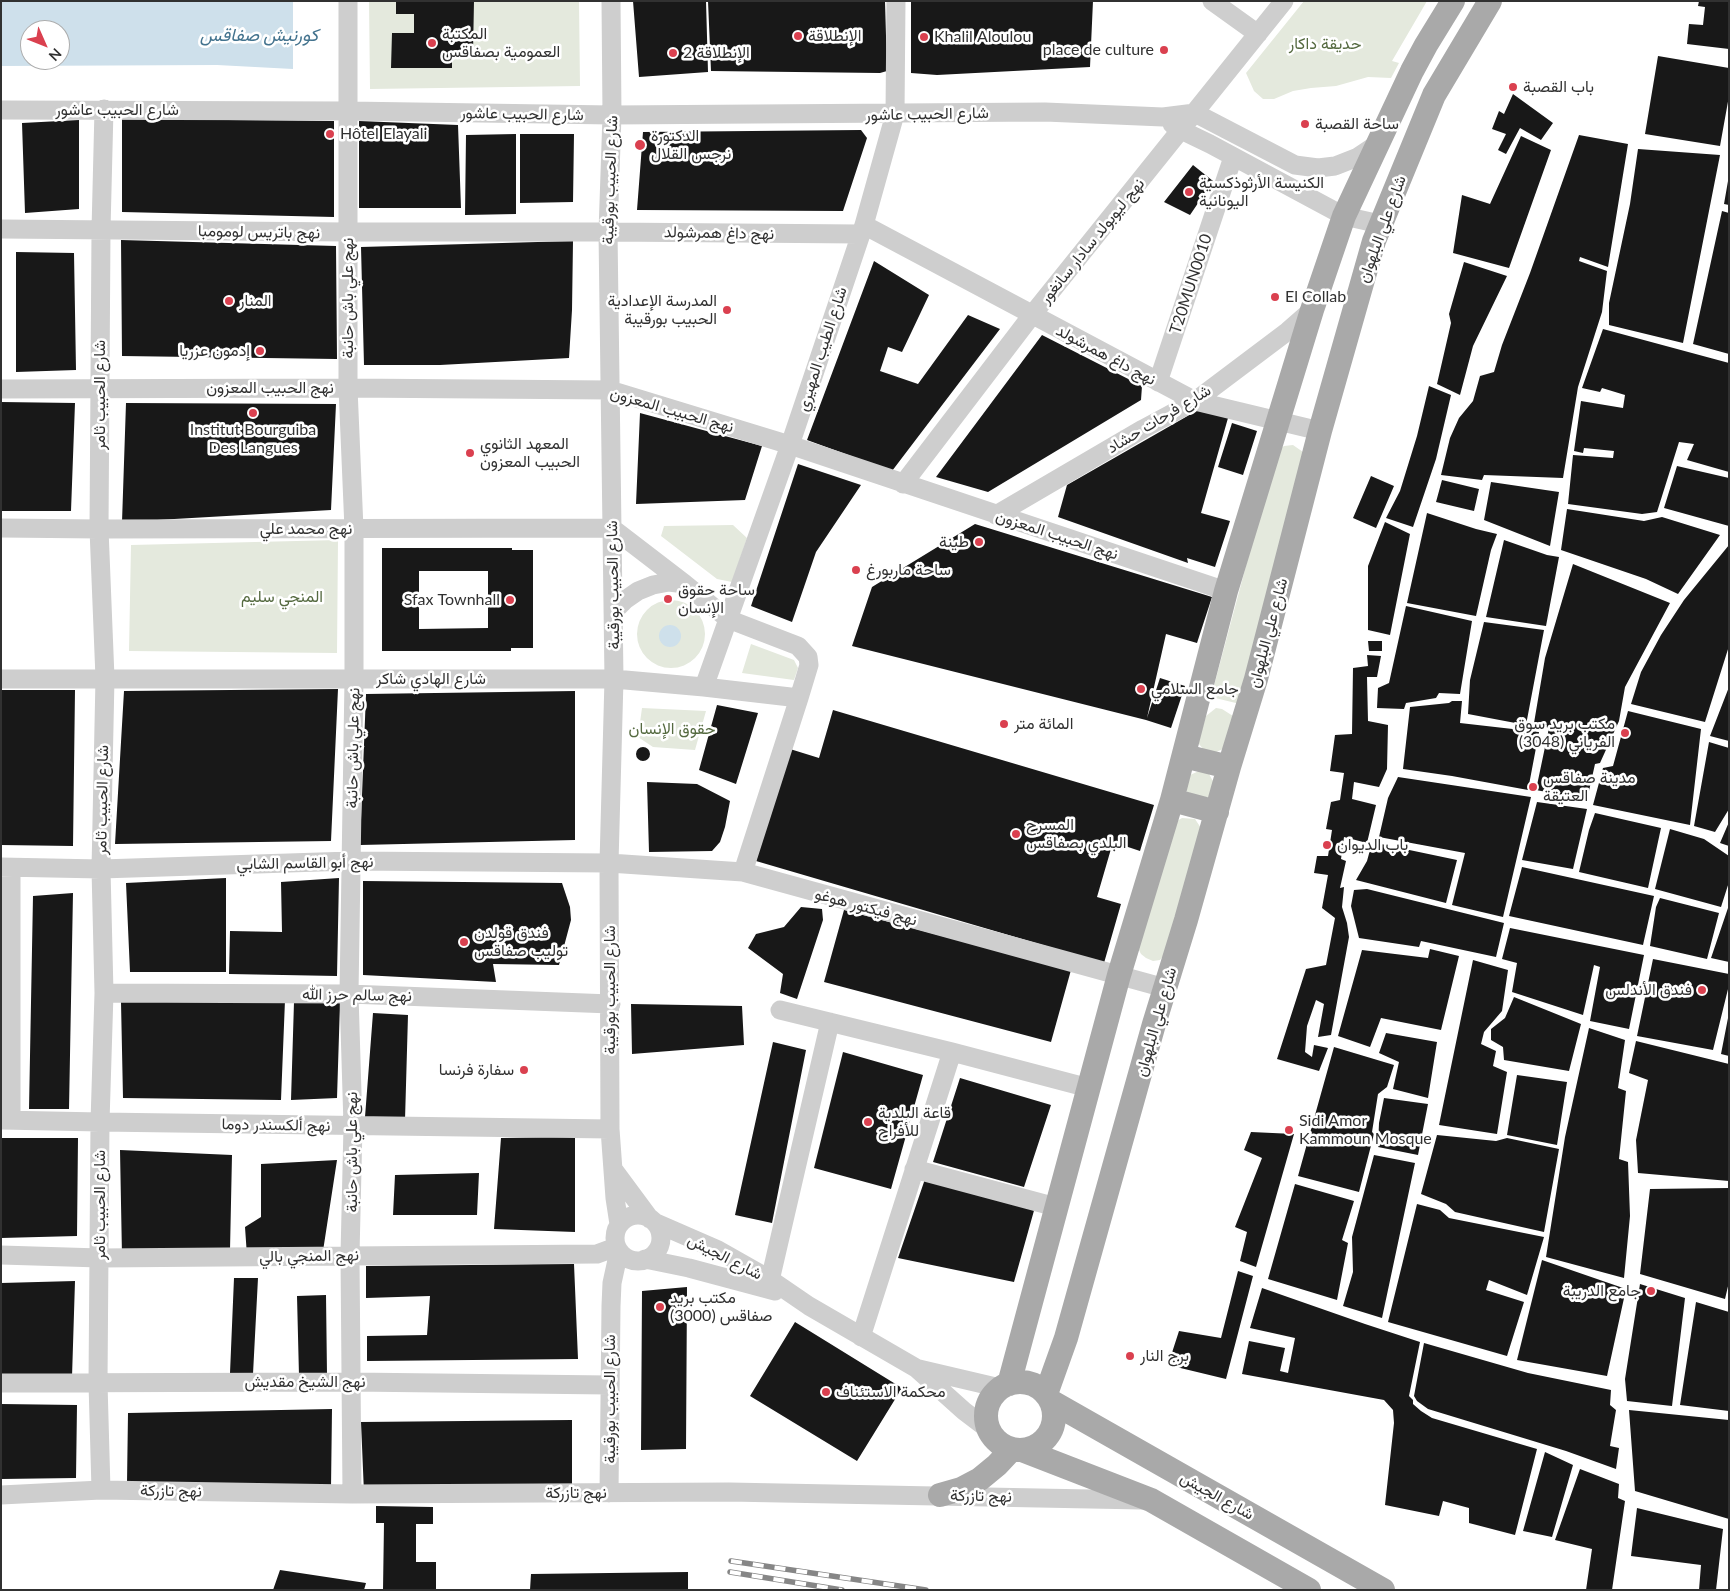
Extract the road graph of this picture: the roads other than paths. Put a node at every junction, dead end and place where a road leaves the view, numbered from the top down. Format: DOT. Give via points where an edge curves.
graph roads {
  1 [pos="348,1"];
  2 [pos="611,1"];
  3 [pos="896,1"];
  4 [pos="1212,1"];
  5 [pos="1284,1"];
  6 [pos="1453,1"];
  7 [pos="1490,1"];
  8 [pos="1258,34"];
  9 [pos="1,110"];
  10 [pos="104,110"];
  11 [pos="349,111"];
  12 [pos="895,114"];
  13 [pos="1195,114"];
  14 [pos="612,116"];
  15 [pos="1163,117"];
  16 [pos="1181,130"];
  17 [pos="1379,143"];
  18 [pos="1233,157"];
  19 [pos="1344,216"];
  20 [pos="1380,224"];
  21 [pos="1,229"];
  22 [pos="101,230"];
  23 [pos="862,230"];
  24 [pos="347,232"];
  25 [pos="608,232"];
  26 [pos="1312,310"];
  27 [pos="1032,316"];
  28 [pos="1158,382"];
  29 [pos="100,388"];
  30 [pos="348,388"];
  31 [pos="1,390"];
  32 [pos="610,390"];
  33 [pos="1195,401"];
  34 [pos="1277,421"];
  35 [pos="1320,431"];
  36 [pos="790,445"];
  37 [pos="903,484"];
  38 [pos="996,515"];
  39 [pos="1,528"];
  40 [pos="612,528"];
  41 [pos="99,529"];
  42 [pos="354,529"];
  43 [pos="685,584"];
  44 [pos="1226,591"];
  45 [pos="613,612"];
  46 [pos="728,619"];
  47 [pos="105,678"];
  48 [pos="1,679"];
  49 [pos="354,679"];
  50 [pos="614,679"];
  51 [pos="704,687"];
  52 [pos="799,698"];
  53 [pos="1184,756"];
  54 [pos="1229,767"];
  55 [pos="1172,800"];
  56 [pos="1217,812"];
  57 [pos="351,862"];
  58 [pos="610,863"];
  59 [pos="6,868"];
  60 [pos="101,869"];
  61 [pos="743,872"];
  62 [pos="1119,975"];
  63 [pos="1165,988"];
  64 [pos="104,993"];
  65 [pos="349,994"];
  66 [pos="6,997"];
  67 [pos="611,1004"];
  68 [pos="780,1010"];
  69 [pos="830,1022"];
  70 [pos="952,1052"];
  71 [pos="1089,1088"];
  72 [pos="6,1119"];
  73 [pos="100,1122"];
  74 [pos="353,1126"];
  75 [pos="610,1129"];
  76 [pos="613,1169"];
  77 [pos="914,1169"];
  78 [pos="1056,1207"];
  79 [pos="653,1221"];
  80 [pos="619,1224"];
  81 [pos="618,1249"];
  82 [pos="1,1255"];
  83 [pos="350,1256"];
  84 [pos="100,1258"];
  85 [pos="642,1260"];
  86 [pos="769,1284"];
  87 [pos="611,1306"];
  88 [pos="861,1336"];
  89 [pos="916,1368"];
  90 [pos="352,1382"];
  91 [pos="1,1383"];
  92 [pos="98,1383"];
  93 [pos="609,1385"];
  94 [pos="1005,1386"];
  95 [pos="1049,1398"];
  96 [pos="989,1430"];
  97 [pos="1017,1450"];
  98 [pos="101,1490"];
  99 [pos="609,1493"];
  100 [pos="352,1494"];
  101 [pos="1,1495"];
  102 [pos="940,1495"];
  103 [pos="1151,1500"];
  104 [pos="1308,1590"];
  105 [pos="1383,1590"];
  1 -- 11 [label="street, نهج علي باش حانبة"];
  2 -- 14 [label="street, شارع الحبيب بورقيبة"];
  3 -- 12 [label="street, شارع الطيب المهيري"];
  4 -- 8 [label="street"];
  5 -- 8 [label="street, نهج ليوبولد سادار سانغور"];
  6 -- 17 [label="main road" via="1426,44"];
  7 -- 20 [label="main road, شارع علي البلهوان" via="1434,95"];
  8 -- 13 [label="street, نهج ليوبولد سادار سانغور"];
  9 -- 10 [label="street, شارع الحبيب عاشور"];
  10 -- 11 [label="street, شارع الحبيب عاشور"];
  10 -- 22 [label="street, شارع الحبيب ثامر"];
  11 -- 14 [label="street, شارع الحبيب عاشور"];
  11 -- 24 [label="street, نهج علي باش حانبة"];
  12 -- 14 [label="street, شارع الحبيب عاشور"];
  12 -- 15 [label="street, شارع الحبيب عاشور" via="1045,112"];
  12 -- 23 [label="street, شارع الطيب المهيري"];
  13 -- 15 [label="street, شارع الحبيب عاشور"];
  13 -- 16 [label="street, نهج ليوبولد سادار سانغور"];
  13 -- 17 [label="street" via="1295,165 1335,166 1358,157"];
  14 -- 25 [label="street, شارع الحبيب بورقيبة"];
  15 -- 16 [label="street"];
  16 -- 18 [label="street"];
  16 -- 27 [label="street, نهج ليوبولد سادار سانغور"];
  17 -- 19 [label="main road"];
  18 -- 19 [label="street"];
  18 -- 28 [label="street, T20MUN0010"];
  19 -- 20 [label="street"];
  19 -- 26 [label="main road"];
  20 -- 35 [label="main road, شارع علي البلهوان"];
  21 -- 22 [label="street, نهج باتريس لومومبا"];
  22 -- 24 [label="street, نهج باتريس لومومبا"];
  22 -- 29 [label="street, شارع الحبيب ثامر"];
  23 -- 25 [label="street, نهج داغ همرشولد"];
  23 -- 27 [label="street, نهج داغ همرشولد"];
  23 -- 36 [label="street, شارع الطيب المهيري"];
  24 -- 25 [label="street, نهج باتريس لومومبا"];
  24 -- 30 [label="street, نهج علي باش حانبة"];
  25 -- 32 [label="street, شارع الحبيب بورقيبة"];
  26 -- 33 [label="street, شارع فرحات حشاد"];
  26 -- 34 [label="main road"];
  27 -- 28 [label="street, نهج داغ همرشولد"];
  27 -- 37 [label="street, نهج ليوبولد سادار سانغور"];
  28 -- 33 [label="street, نهج داغ همرشولد"];
  29 -- 30 [label="street, نهج الحبيب المعزون"];
  29 -- 31 [label="street, نهج الحبيب المعزون"];
  29 -- 41 [label="street, شارع الحبيب ثامر"];
  30 -- 32 [label="street, نهج الحبيب المعزون"];
  30 -- 42 [label="street, نهج علي باش حانبة"];
  32 -- 36 [label="street, نهج الحبيب المعزون"];
  32 -- 40 [label="street, شارع الحبيب بورقيبة"];
  33 -- 34 [label="street, نهج داغ همرشولد"];
  33 -- 38 [label="street, شارع فرحات حشاد"];
  34 -- 35 [label="street, نهج داغ همرشولد"];
  34 -- 44 [label="main road"];
  35 -- 54 [label="main road, شارع علي البلهوان" via="1256,679"];
  36 -- 37 [label="street, نهج الحبيب المعزون"];
  36 -- 46 [label="street, شارع الطيب المهيري"];
  37 -- 38 [label="street, نهج الحبيب المعزون"];
  38 -- 44 [label="street, نهج الحبيب المعزون"];
  39 -- 41 [label="street, نهج محمد علي"];
  40 -- 42 [label="street, نهج محمد علي"];
  40 -- 43 [label="street"];
  40 -- 45 [label="street, شارع الحبيب بورقيبة"];
  41 -- 42 [label="street, نهج محمد علي"];
  41 -- 47 [label="street, شارع الحبيب ثامر"];
  42 -- 49 [label="street, نهج علي باش حانبة"];
  43 -- 45 [label="street" via="669,582 646,588 625,600"];
  43 -- 46 [label="street"];
  44 -- 53 [label="main road"];
  45 -- 50 [label="street, شارع الحبيب بورقيبة"];
  46 -- 51 [label="street, شارع الطيب المهيري"];
  46 -- 52 [label="street" via="804,651 809,664"];
  47 -- 48 [label="street, شارع الهادي شاكر"];
  47 -- 49 [label="street, شارع الهادي شاكر"];
  47 -- 60 [label="street, شارع الحبيب ثامر"];
  49 -- 50 [label="street, شارع الهادي شاكر"];
  49 -- 57 [label="street, نهج علي باش حانبة"];
  50 -- 51 [label="street, شارع الهادي شاكر"];
  50 -- 58 [label="street, شارع الحبيب بورقيبة"];
  51 -- 52 [label="street, شارع الهادي شاكر"];
  52 -- 61 [label="street"];
  53 -- 54 [label="main road"];
  53 -- 55 [label="main road"];
  54 -- 56 [label="main road, شارع علي البلهوان"];
  55 -- 56 [label="main road"];
  55 -- 62 [label="main road"];
  56 -- 63 [label="main road, شارع علي البلهوان"];
  57 -- 58 [label="street, نهج أبو القاسم الشابي"];
  57 -- 60 [label="street, نهج أبو القاسم الشابي"];
  57 -- 65 [label="street, نهج علي باش حانبة"];
  58 -- 61 [label="street, نهج فيكتور هوغو"];
  58 -- 67 [label="street, شارع الحبيب بورقيبة"];
  59 -- 60 [label="street, نهج أبو القاسم الشابي"];
  59 -- 66 [label="street"];
  60 -- 64 [label="street, شارع الحبيب ثامر"];
  61 -- 62 [label="street, نهج فيكتور هوغو"];
  62 -- 63 [label="street, نهج فيكتور هوغو"];
  62 -- 71 [label="main road"];
  63 -- 95 [label="main road, شارع علي البلهوان"];
  64 -- 65 [label="street, نهج سالم حرز الله"];
  64 -- 73 [label="street, شارع الحبيب ثامر"];
  65 -- 67 [label="street, نهج سالم حرز الله"];
  65 -- 74 [label="street, نهج علي باش حانبة"];
  66 -- 72 [label="street"];
  67 -- 75 [label="street, شارع الحبيب بورقيبة"];
  68 -- 69 [label="street"];
  69 -- 70 [label="street"];
  69 -- 86 [label="street"];
  70 -- 71 [label="street"];
  70 -- 77 [label="street"];
  71 -- 78 [label="main road"];
  72 -- 73 [label="street, نهج ألكسندر دوما"];
  73 -- 74 [label="street, نهج ألكسندر دوما"];
  73 -- 84 [label="street, شارع الحبيب ثامر"];
  74 -- 75 [label="street, نهج ألكسندر دوما"];
  74 -- 83 [label="street, نهج علي باش حانبة"];
  75 -- 76 [label="street, شارع الحبيب بورقيبة"];
  76 -- 79 [label="street"];
  76 -- 80 [label="street, شارع الحبيب بورقيبة"];
  77 -- 78 [label="street"];
  77 -- 88 [label="street"];
  78 -- 94 [label="main road"];
  79 -- 80 [label="street" via="637,1215"];
  79 -- 85 [label="street" via="659,1230 660,1244 652,1256"];
  79 -- 86 [label="street, شارع الجيش" via="718,1250"];
  80 -- 81 [label="street" via="615,1236"];
  81 -- 83 [label="street, نهج المنجي بالي" via="597,1254"];
  81 -- 85 [label="street" via="624,1257"];
  81 -- 87 [label="street, شارع الحبيب بورقيبة"];
  82 -- 84 [label="street, نهج المنجي بالي"];
  83 -- 84 [label="street, نهج المنجي بالي"];
  83 -- 90 [label="street, نهج علي باش حانبة"];
  84 -- 92 [label="street, شارع الحبيب ثامر"];
  85 -- 86 [label="street, شارع الجيش"];
  85 -- 87 [label="street, شارع الحبيب بورقيبة" via="626,1276"];
  86 -- 88 [label="street, شارع الجيش"];
  87 -- 93 [label="street, شارع الحبيب بورقيبة"];
  88 -- 89 [label="street, شارع الجيش"];
  89 -- 94 [label="street, شارع الجيش"];
  89 -- 96 [label="street, شارع الجيش"];
  90 -- 92 [label="street, نهج الشيخ مقديش"];
  90 -- 93 [label="street, نهج الشيخ مقديش"];
  90 -- 100 [label="street, نهج علي باش حانبة"];
  91 -- 92 [label="street, نهج الشيخ مقديش"];
  92 -- 98 [label="street, شارع الحبيب ثامر"];
  93 -- 99 [label="street, شارع الحبيب بورقيبة"];
  94 -- 95 [label="main road" via="1030,1383"];
  94 -- 96 [label="main road" via="992,1397 988,1407 986,1419"];
  95 -- 97 [label="main road" via="1054,1424 1049,1434 1033,1448"];
  95 -- 105 [label="main road, شارع الجيش"];
  96 -- 97 [label="main road" via="1002,1445"];
  97 -- 102 [label="main road" via="980,1478"];
  97 -- 103 [label="main road"];
  98 -- 100 [label="street, نهج تازركة"];
  98 -- 101 [label="street, نهج تازركة"];
  99 -- 100 [label="street, نهج تازركة"];
  99 -- 102 [label="street, نهج تازركة"];
  102 -- 103 [label="street, نهج تازركة"];
  103 -- 104 [label="main road"];
}
